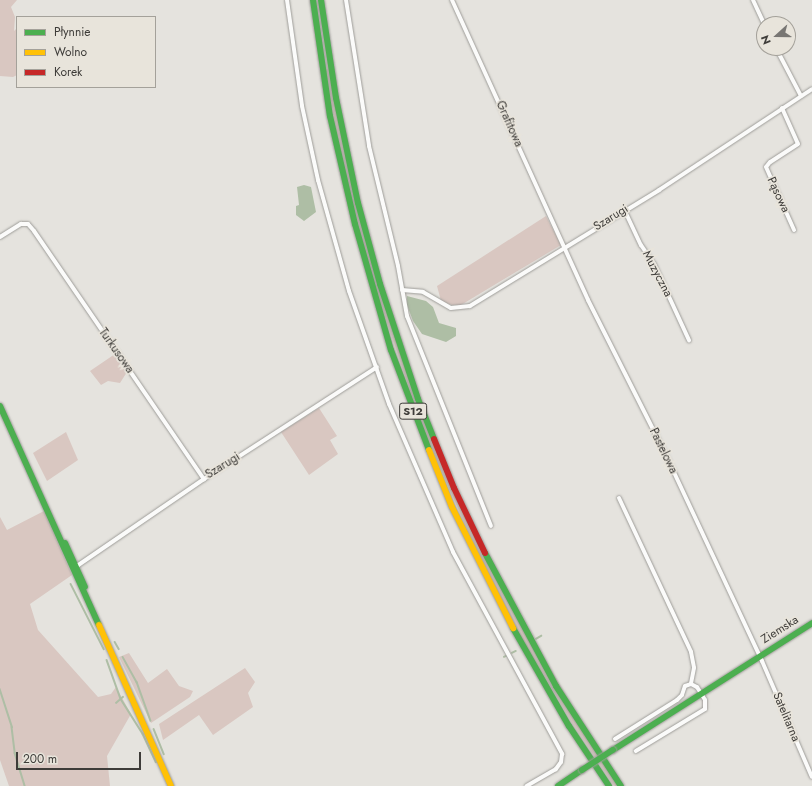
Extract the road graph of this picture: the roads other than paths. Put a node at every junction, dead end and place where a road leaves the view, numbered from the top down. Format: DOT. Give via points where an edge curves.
graph roads {
  1 [pos="287,0"];
  2 [pos="313,0"];
  3 [pos="321,0"];
  4 [pos="346,0"];
  5 [pos="452,0"];
  6 [pos="753,0"];
  7 [pos="760,16"];
  8 [pos="780,56"];
  9 [pos="812,89"];
  10 [pos="801,96"];
  11 [pos="782,108"];
  12 [pos="624,210"];
  13 [pos="794,230"];
  14 [pos="0,237"];
  15 [pos="565,247"];
  16 [pos="402,290"];
  17 [pos="689,340"];
  18 [pos="377,368"];
  19 [pos="0,406"];
  20 [pos="204,478"];
  21 [pos="619,498"];
  22 [pos="491,526"];
  23 [pos="74,568"];
  24 [pos="812,623"];
  25 [pos="759,656"];
  26 [pos="691,684"];
  27 [pos="701,694"];
  28 [pos="615,739"];
  29 [pos="636,750"];
  30 [pos="812,777"];
  31 [pos="171,786"];
  32 [pos="527,786"];
  33 [pos="558,786"];
  34 [pos="609,786"];
  35 [pos="621,786"];
  1 -- 18 [label="street" via="302,106 318,180 348,290"];
  2 -- 34 [label="main road, S12" via="330,116 350,206 391,350 414,414 452,507 505,614 569,726"];
  3 -- 35 [label="main road, S12" via="340,118 360,208 386,303 421,406 457,494 509,602 559,691"];
  4 -- 16 [label="street" via="371,153"];
  5 -- 15 [label="street, Grafitowa"];
  6 -- 7 [label="street"];
  8 -- 10 [label="street"];
  9 -- 10 [label="street, Szarugi"];
  10 -- 11 [label="street, Szarugi"];
  11 -- 12 [label="street, Szarugi" via="659,190"];
  11 -- 13 [label="street, Pąsowa" via="798,144 770,162 766,170"];
  12 -- 15 [label="street, Szarugi"];
  12 -- 17 [label="street, Muzyczna" via="641,245 654,264"];
  14 -- 20 [label="street, Turkusowa" via="18,225 28,224"];
  15 -- 16 [label="street, Szarugi" via="464,308 451,308 423,292"];
  15 -- 25 [label="street, Pastelowa"];
  16 -- 22 [label="street" via="417,346"];
  18 -- 20 [label="street, Szarugi"];
  18 -- 32 [label="street" via="398,429 453,552 562,754 561,762 556,769"];
  19 -- 23 [label="main road"];
  20 -- 23 [label="street, Szarugi"];
  21 -- 26 [label="street" via="691,652 694,668"];
  23 -- 31 [label="main road"];
  24 -- 25 [label="main road, Ziemska"];
  25 -- 27 [label="main road, Ziemska"];
  25 -- 30 [label="street, Satelitarna"];
  26 -- 27 [label="street"];
  26 -- 28 [label="street" via="685,686 677,700"];
  27 -- 29 [label="street" via="705,709"];
  27 -- 33 [label="main road, Ziemska, bridge"];
}
